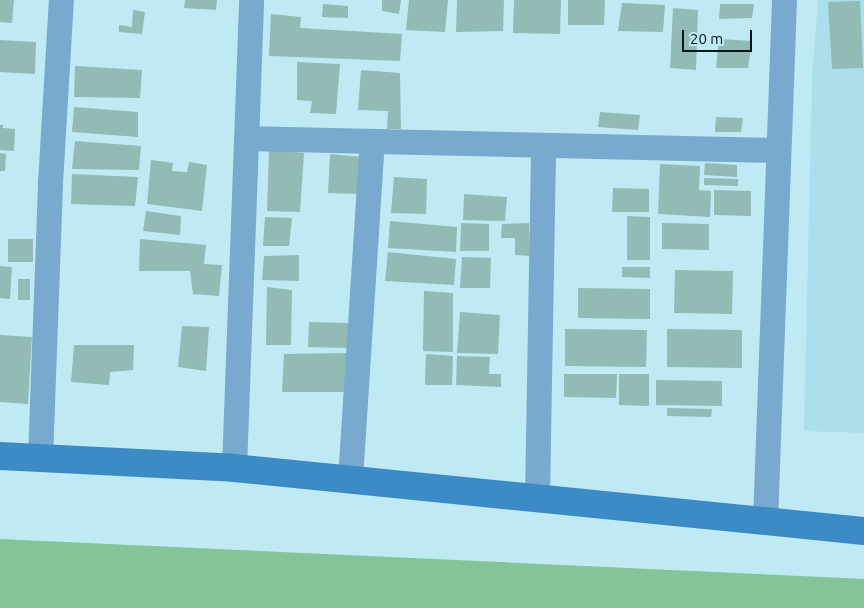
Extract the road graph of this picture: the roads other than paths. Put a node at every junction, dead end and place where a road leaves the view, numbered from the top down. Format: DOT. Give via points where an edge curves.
graph roads {
  1 [pos="61,0"];
  2 [pos="251,0"];
  3 [pos="784,0"];
  4 [pos="246,138"];
  5 [pos="372,141"];
  6 [pos="543,145"];
  7 [pos="778,150"];
  8 [pos="0,456"];
  9 [pos="40,458"];
  10 [pos="234,468"];
  11 [pos="350,479"];
  12 [pos="537,497"];
  13 [pos="765,520"];
  14 [pos="864,531"];
  1 -- 9 [label="street" via="50,183"];
  2 -- 4 [label="street"];
  3 -- 7 [label="street"];
  4 -- 5 [label="street"];
  4 -- 10 [label="street"];
  5 -- 6 [label="street"];
  5 -- 11 [label="street"];
  6 -- 7 [label="street"];
  6 -- 12 [label="street"];
  7 -- 13 [label="street"];
  8 -- 9 [label="street"];
  9 -- 10 [label="street"];
  10 -- 11 [label="street"];
  11 -- 12 [label="street"];
  12 -- 13 [label="street"];
  13 -- 14 [label="street"];
}
